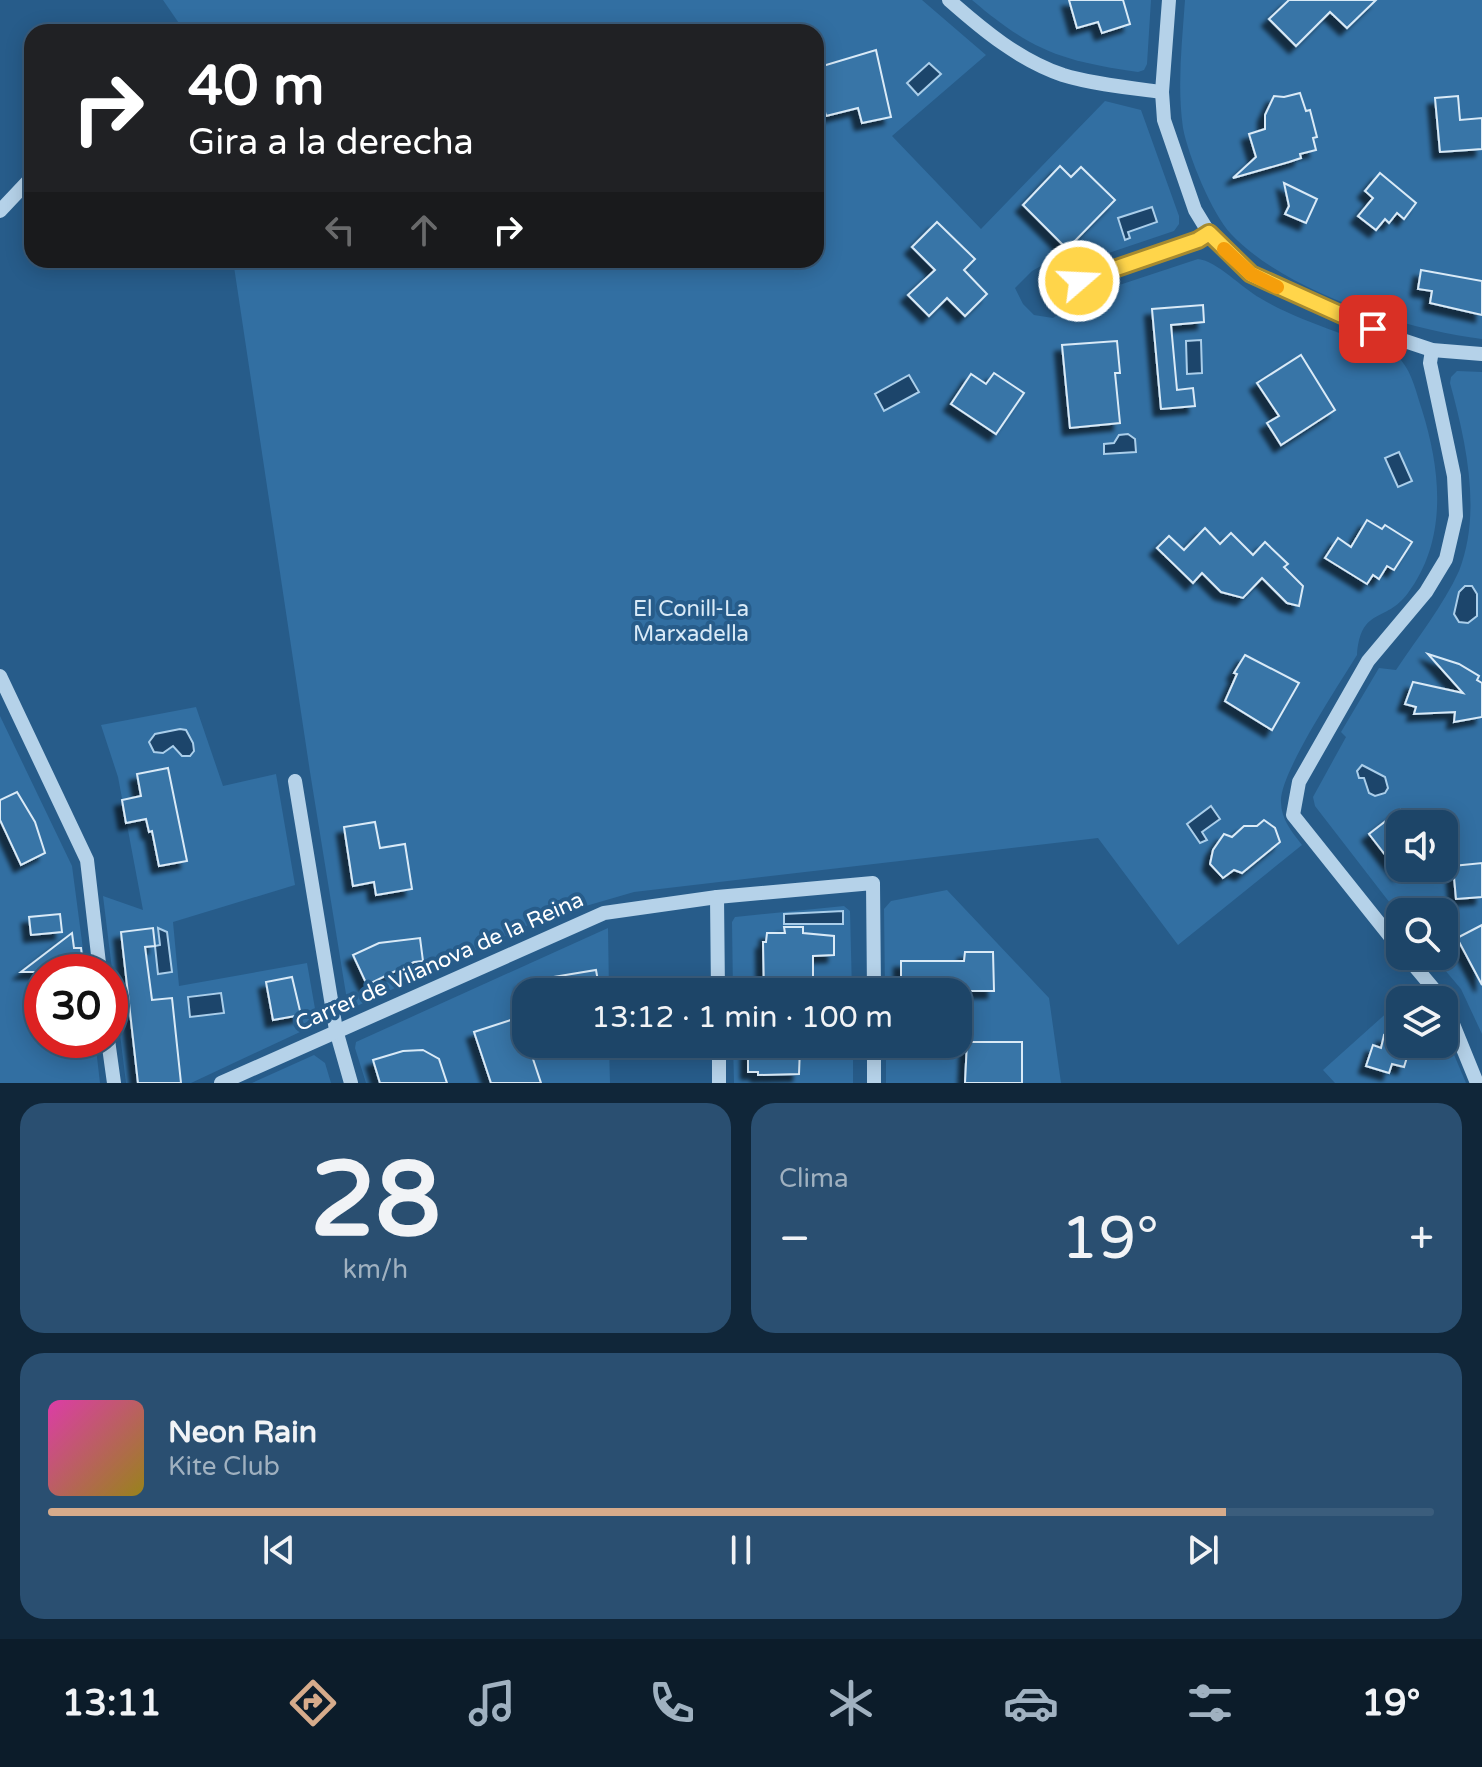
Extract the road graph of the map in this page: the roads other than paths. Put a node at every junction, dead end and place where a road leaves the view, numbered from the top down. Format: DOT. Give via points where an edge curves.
graph roads {
  1 [pos="949,0"];
  2 [pos="1169,0"];
  3 [pos="1162,92"];
  4 [pos="24,186"];
  5 [pos="0,211"];
  6 [pos="1209,233"];
  7 [pos="1049,291"];
  8 [pos="1432,350"];
  9 [pos="1482,354"];
  10 [pos="0,676"];
  11 [pos="295,781"];
  12 [pos="717,897"];
  13 [pos="1386,931"];
  14 [pos="98,954"];
  15 [pos="1418,970"];
  16 [pos="718,978"];
  17 [pos="874,978"];
  18 [pos="1431,986"];
  19 [pos="336,1030"];
  20 [pos="1458,1037"];
  21 [pos="111,1058"];
  22 [pos="719,1058"];
  23 [pos="874,1058"];
  24 [pos="114,1083"];
  25 [pos="221,1083"];
  26 [pos="351,1083"];
  27 [pos="719,1083"];
  28 [pos="874,1083"];
  29 [pos="1477,1083"];
  1 -- 3 [label="street" via="1028,60 1064,75"];
  2 -- 3 [label="street"];
  3 -- 6 [label="street" via="1164,120 1180,171"];
  4 -- 5 [label="street"];
  6 -- 7 [label="street"];
  6 -- 8 [label="street" via="1251,274"];
  8 -- 9 [label="street"];
  8 -- 13 [label="street" via="1430,363 1454,476 1456,516 1446,559 1426,592 1368,661 1299,782 1293,815"];
  10 -- 14 [label="street" via="87,860"];
  11 -- 19 [label="street"];
  12 -- 16 [label="street"];
  12 -- 17 [label="street, Carrer de Vilanova de la Reina" via="873,883"];
  12 -- 19 [label="street, Carrer de Vilanova de la Reina" via="604,913"];
  15 -- 18 [label="street"];
  19 -- 25 [label="street, Carrer de Vilanova de la Reina"];
  19 -- 26 [label="street"];
  20 -- 29 [label="street"];
  21 -- 24 [label="street"];
  22 -- 27 [label="street"];
  23 -- 28 [label="street"];
}
